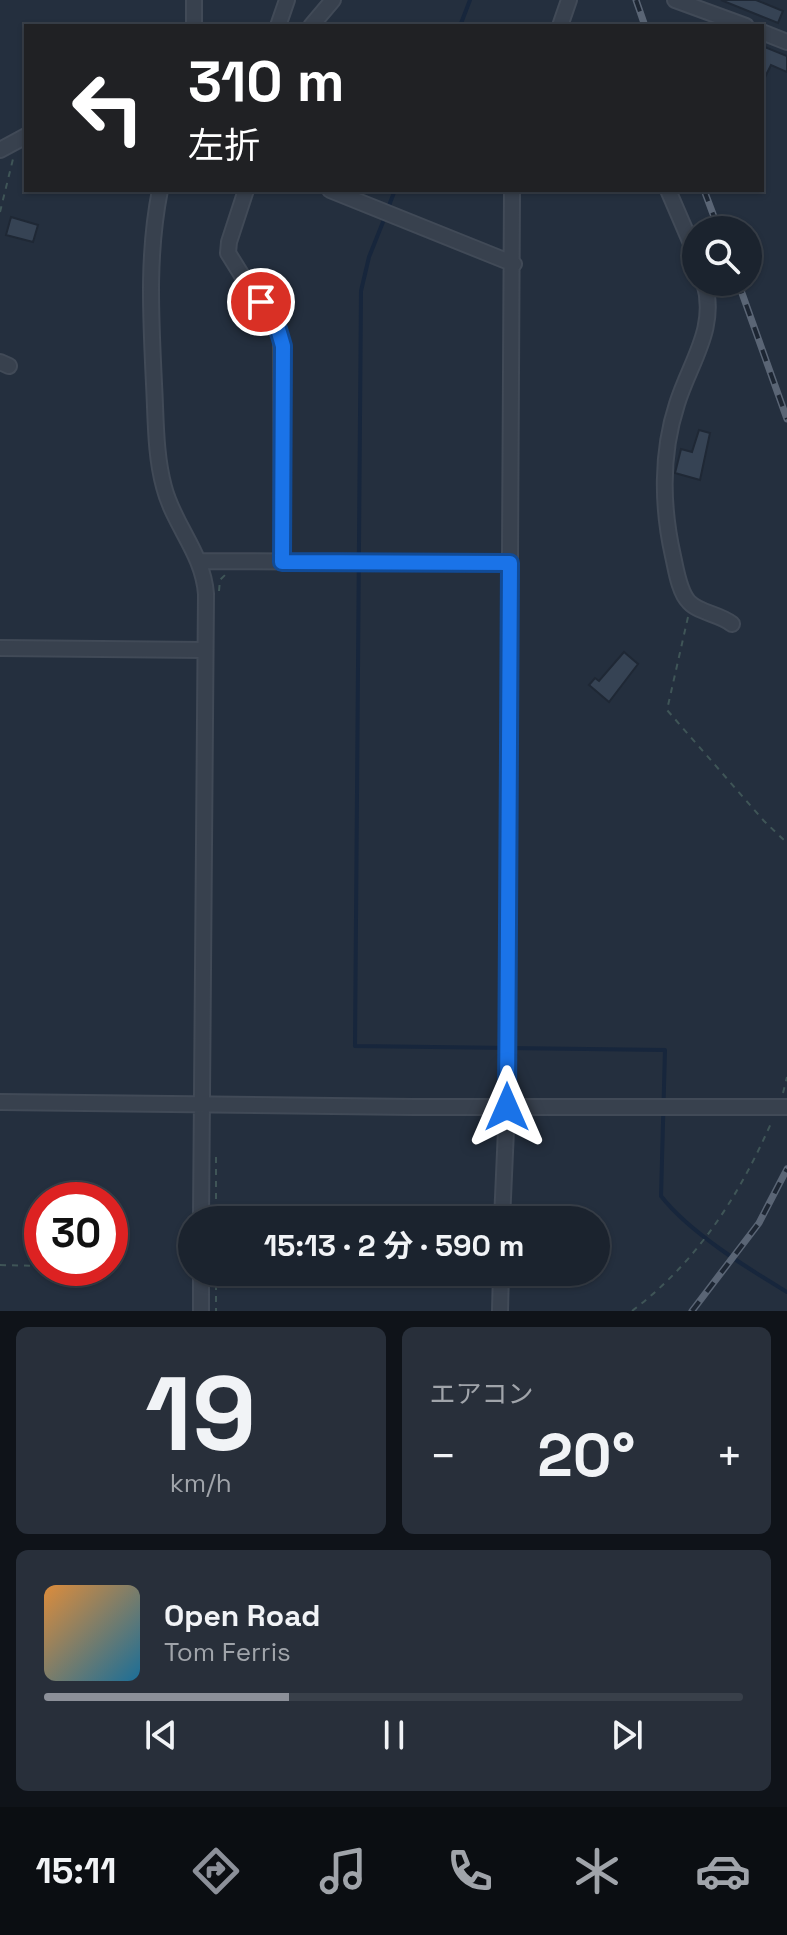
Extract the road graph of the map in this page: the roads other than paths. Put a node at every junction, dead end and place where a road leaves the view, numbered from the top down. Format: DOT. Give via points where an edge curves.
graph roads {
  1 [pos="194,0"];
  2 [pos="287,0"];
  3 [pos="333,0"];
  4 [pos="569,0"];
  5 [pos="675,0"];
  6 [pos="194,24"];
  7 [pos="279,24"];
  8 [pos="313,24"];
  9 [pos="561,24"];
  10 [pos="741,24"];
  11 [pos="764,33"];
  12 [pos="787,42"];
  13 [pos="20,139"];
  14 [pos="0,150"];
  15 [pos="160,192"];
  16 [pos="245,192"];
  17 [pos="335,192"];
  18 [pos="512,192"];
  19 [pos="669,192"];
  20 [pos="682,223"];
  21 [pos="514,264"];
  22 [pos="706,296"];
  23 [pos="199,561"];
  24 [pos="282,562"];
  25 [pos="510,563"];
  26 [pos="732,624"];
  27 [pos="0,648"];
  28 [pos="203,650"];
  29 [pos="0,1102"];
  30 [pos="201,1105"];
  31 [pos="507,1107"];
  32 [pos="782,1107"];
  33 [pos="201,1206"];
  34 [pos="503,1206"];
  35 [pos="201,1286"];
  36 [pos="501,1286"];
  37 [pos="201,1311"];
  38 [pos="500,1311"];
  1 -- 6 [label="street"];
  2 -- 7 [label="street"];
  3 -- 8 [label="street"];
  4 -- 9 [label="street"];
  5 -- 10 [label="street"];
  11 -- 12 [label="street"];
  13 -- 14 [label="street"];
  15 -- 23 [label="street" via="149,278 159,460 169,504"];
  16 -- 24 [label="street" via="228,253 281,338"];
  17 -- 21 [label="street"];
  18 -- 21 [label="street"];
  19 -- 20 [label="street"];
  21 -- 25 [label="street"];
  22 -- 26 [label="street" via="709,319 677,405 664,472 669,538 690,604"];
  23 -- 24 [label="street"];
  23 -- 28 [label="street" via="206,594"];
  24 -- 25 [label="street"];
  25 -- 31 [label="street"];
  27 -- 28 [label="street"];
  28 -- 30 [label="street"];
  29 -- 30 [label="street"];
  30 -- 31 [label="street"];
  30 -- 33 [label="street"];
  31 -- 32 [label="street"];
  31 -- 34 [label="street"];
  35 -- 37 [label="street"];
  36 -- 38 [label="street"];
}
